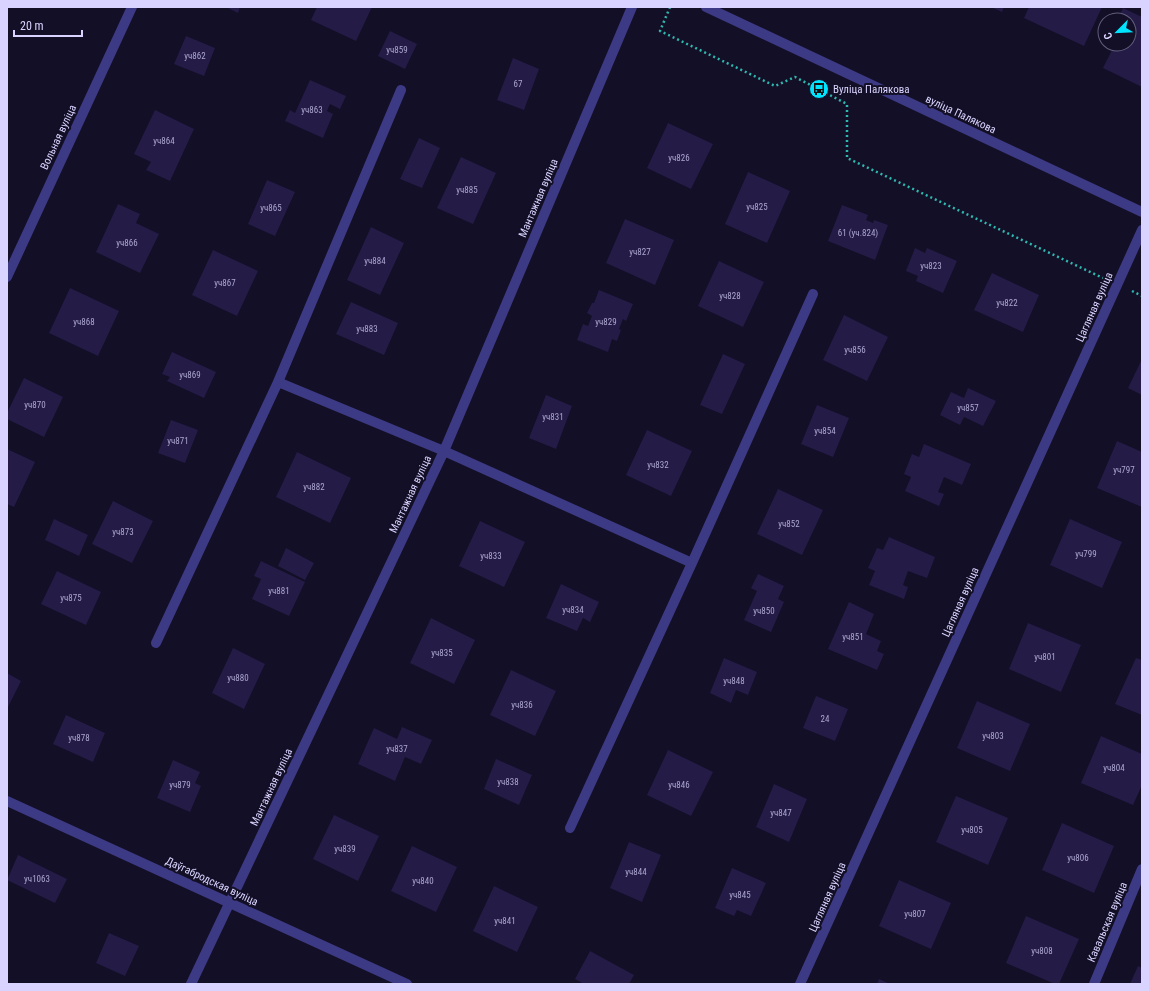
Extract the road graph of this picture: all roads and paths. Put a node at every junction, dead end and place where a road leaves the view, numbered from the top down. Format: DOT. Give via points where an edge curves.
graph roads {
  1 [pos="132,7"];
  2 [pos="632,7"];
  3 [pos="670,7"];
  4 [pos="706,7"];
  5 [pos="401,90"];
  6 [pos="1142,212"];
  7 [pos="1142,230"];
  8 [pos="7,277"];
  9 [pos="1107,280"];
  10 [pos="813,294"];
  11 [pos="278,382"];
  12 [pos="444,451"];
  13 [pos="692,563"];
  14 [pos="156,644"];
  15 [pos="7,801"];
  16 [pos="570,828"];
  17 [pos="1142,869"];
  18 [pos="230,903"];
  19 [pos="191,984"];
  20 [pos="407,984"];
  21 [pos="800,984"];
  22 [pos="1094,984"];
  1 -- 8 [label="street, Вольная вуліца"];
  2 -- 12 [label="street, Мантажная вуліца"];
  3 -- 9 [label="path" via="660,31 775,86 795,76 847,104 846,158"];
  4 -- 6 [label="street, вуліца Палякова"];
  5 -- 11 [label="street"];
  7 -- 21 [label="street, Цагляная вуліца"];
  10 -- 13 [label="street"];
  11 -- 12 [label="street"];
  11 -- 14 [label="street"];
  12 -- 13 [label="street"];
  12 -- 18 [label="street, Мантажная вуліца"];
  13 -- 16 [label="street"];
  15 -- 18 [label="street, Даўгабродская вуліца"];
  17 -- 22 [label="street, Кавальская вуліца"];
  18 -- 19 [label="street, Мантажная вуліца"];
  18 -- 20 [label="street, Даўгабродская вуліца"];
}
